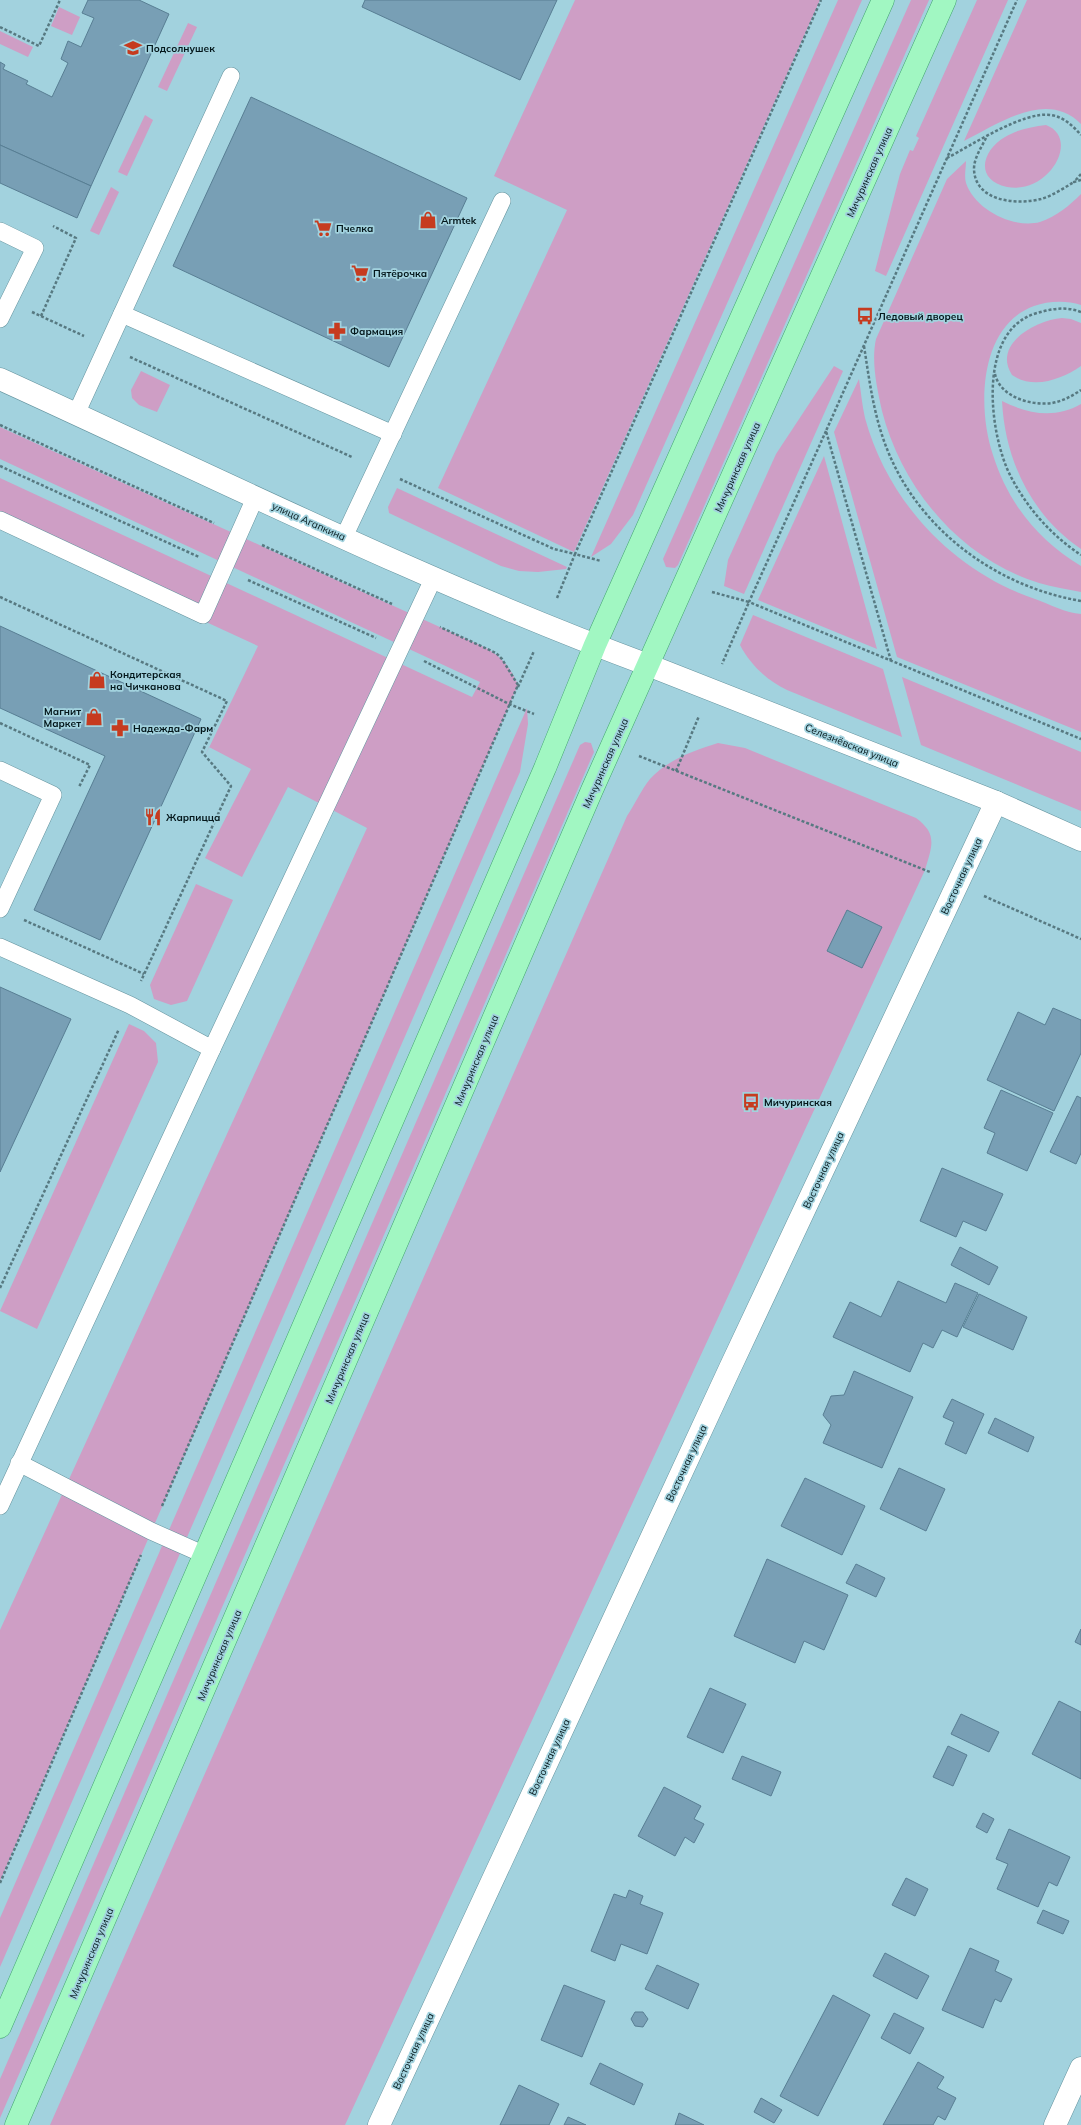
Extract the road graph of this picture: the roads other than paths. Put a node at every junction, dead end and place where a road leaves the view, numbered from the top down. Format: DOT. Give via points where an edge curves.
graph roads {
  1 [pos="884,0"];
  2 [pos="945,0"];
  3 [pos="231,76"];
  4 [pos="502,201"];
  5 [pos="0,231"];
  6 [pos="122,314"];
  7 [pos="0,319"];
  8 [pos="0,379"];
  9 [pos="76,414"];
  10 [pos="393,434"];
  11 [pos="255,498"];
  12 [pos="0,520"];
  13 [pos="344,537"];
  14 [pos="434,577"];
  15 [pos="595,645"];
  16 [pos="621,655"];
  17 [pos="648,665"];
  18 [pos="0,770"];
  19 [pos="996,802"];
  20 [pos="1081,840"];
  21 [pos="0,909"];
  22 [pos="0,947"];
  23 [pos="212,1049"];
  24 [pos="19,1463"];
  25 [pos="0,1506"];
  26 [pos="204,1555"];
  27 [pos="0,2027"];
  28 [pos="1081,2068"];
  29 [pos="16,2125"];
  30 [pos="379,2125"];
  31 [pos="1055,2125"];
  1 -- 15 [label="main road"];
  2 -- 17 [label="main road, Мичуринская улица"];
  3 -- 6 [label="lane"];
  4 -- 10 [label="lane"];
  5 -- 7 [label="lane" via="35,248"];
  6 -- 9 [label="lane"];
  6 -- 10 [label="lane"];
  8 -- 9 [label="street, улица Агапкина"];
  9 -- 11 [label="street, улица Агапкина"];
  10 -- 13 [label="lane"];
  11 -- 12 [label="lane" via="203,615"];
  11 -- 13 [label="street, улица Агапкина"];
  13 -- 14 [label="street, улица Агапкина"];
  14 -- 15 [label="street, улица Агапкина"];
  14 -- 23 [label="lane"];
  15 -- 16 [label="street, улица Агапкина"];
  15 -- 26 [label="main road"];
  16 -- 17 [label="street, Селезнёвская улица"];
  17 -- 19 [label="street, Селезнёвская улица"];
  17 -- 29 [label="main road, Мичуринская улица"];
  18 -- 21 [label="lane" via="53,795"];
  19 -- 20 [label="street, Селезнёвская улица"];
  19 -- 30 [label="street, Восточная улица"];
  22 -- 23 [label="lane" via="130,1005"];
  23 -- 24 [label="lane"];
  24 -- 25 [label="lane"];
  24 -- 26 [label="lane" via="151,1531"];
  26 -- 27 [label="main road"];
  28 -- 31 [label="street"];
}
